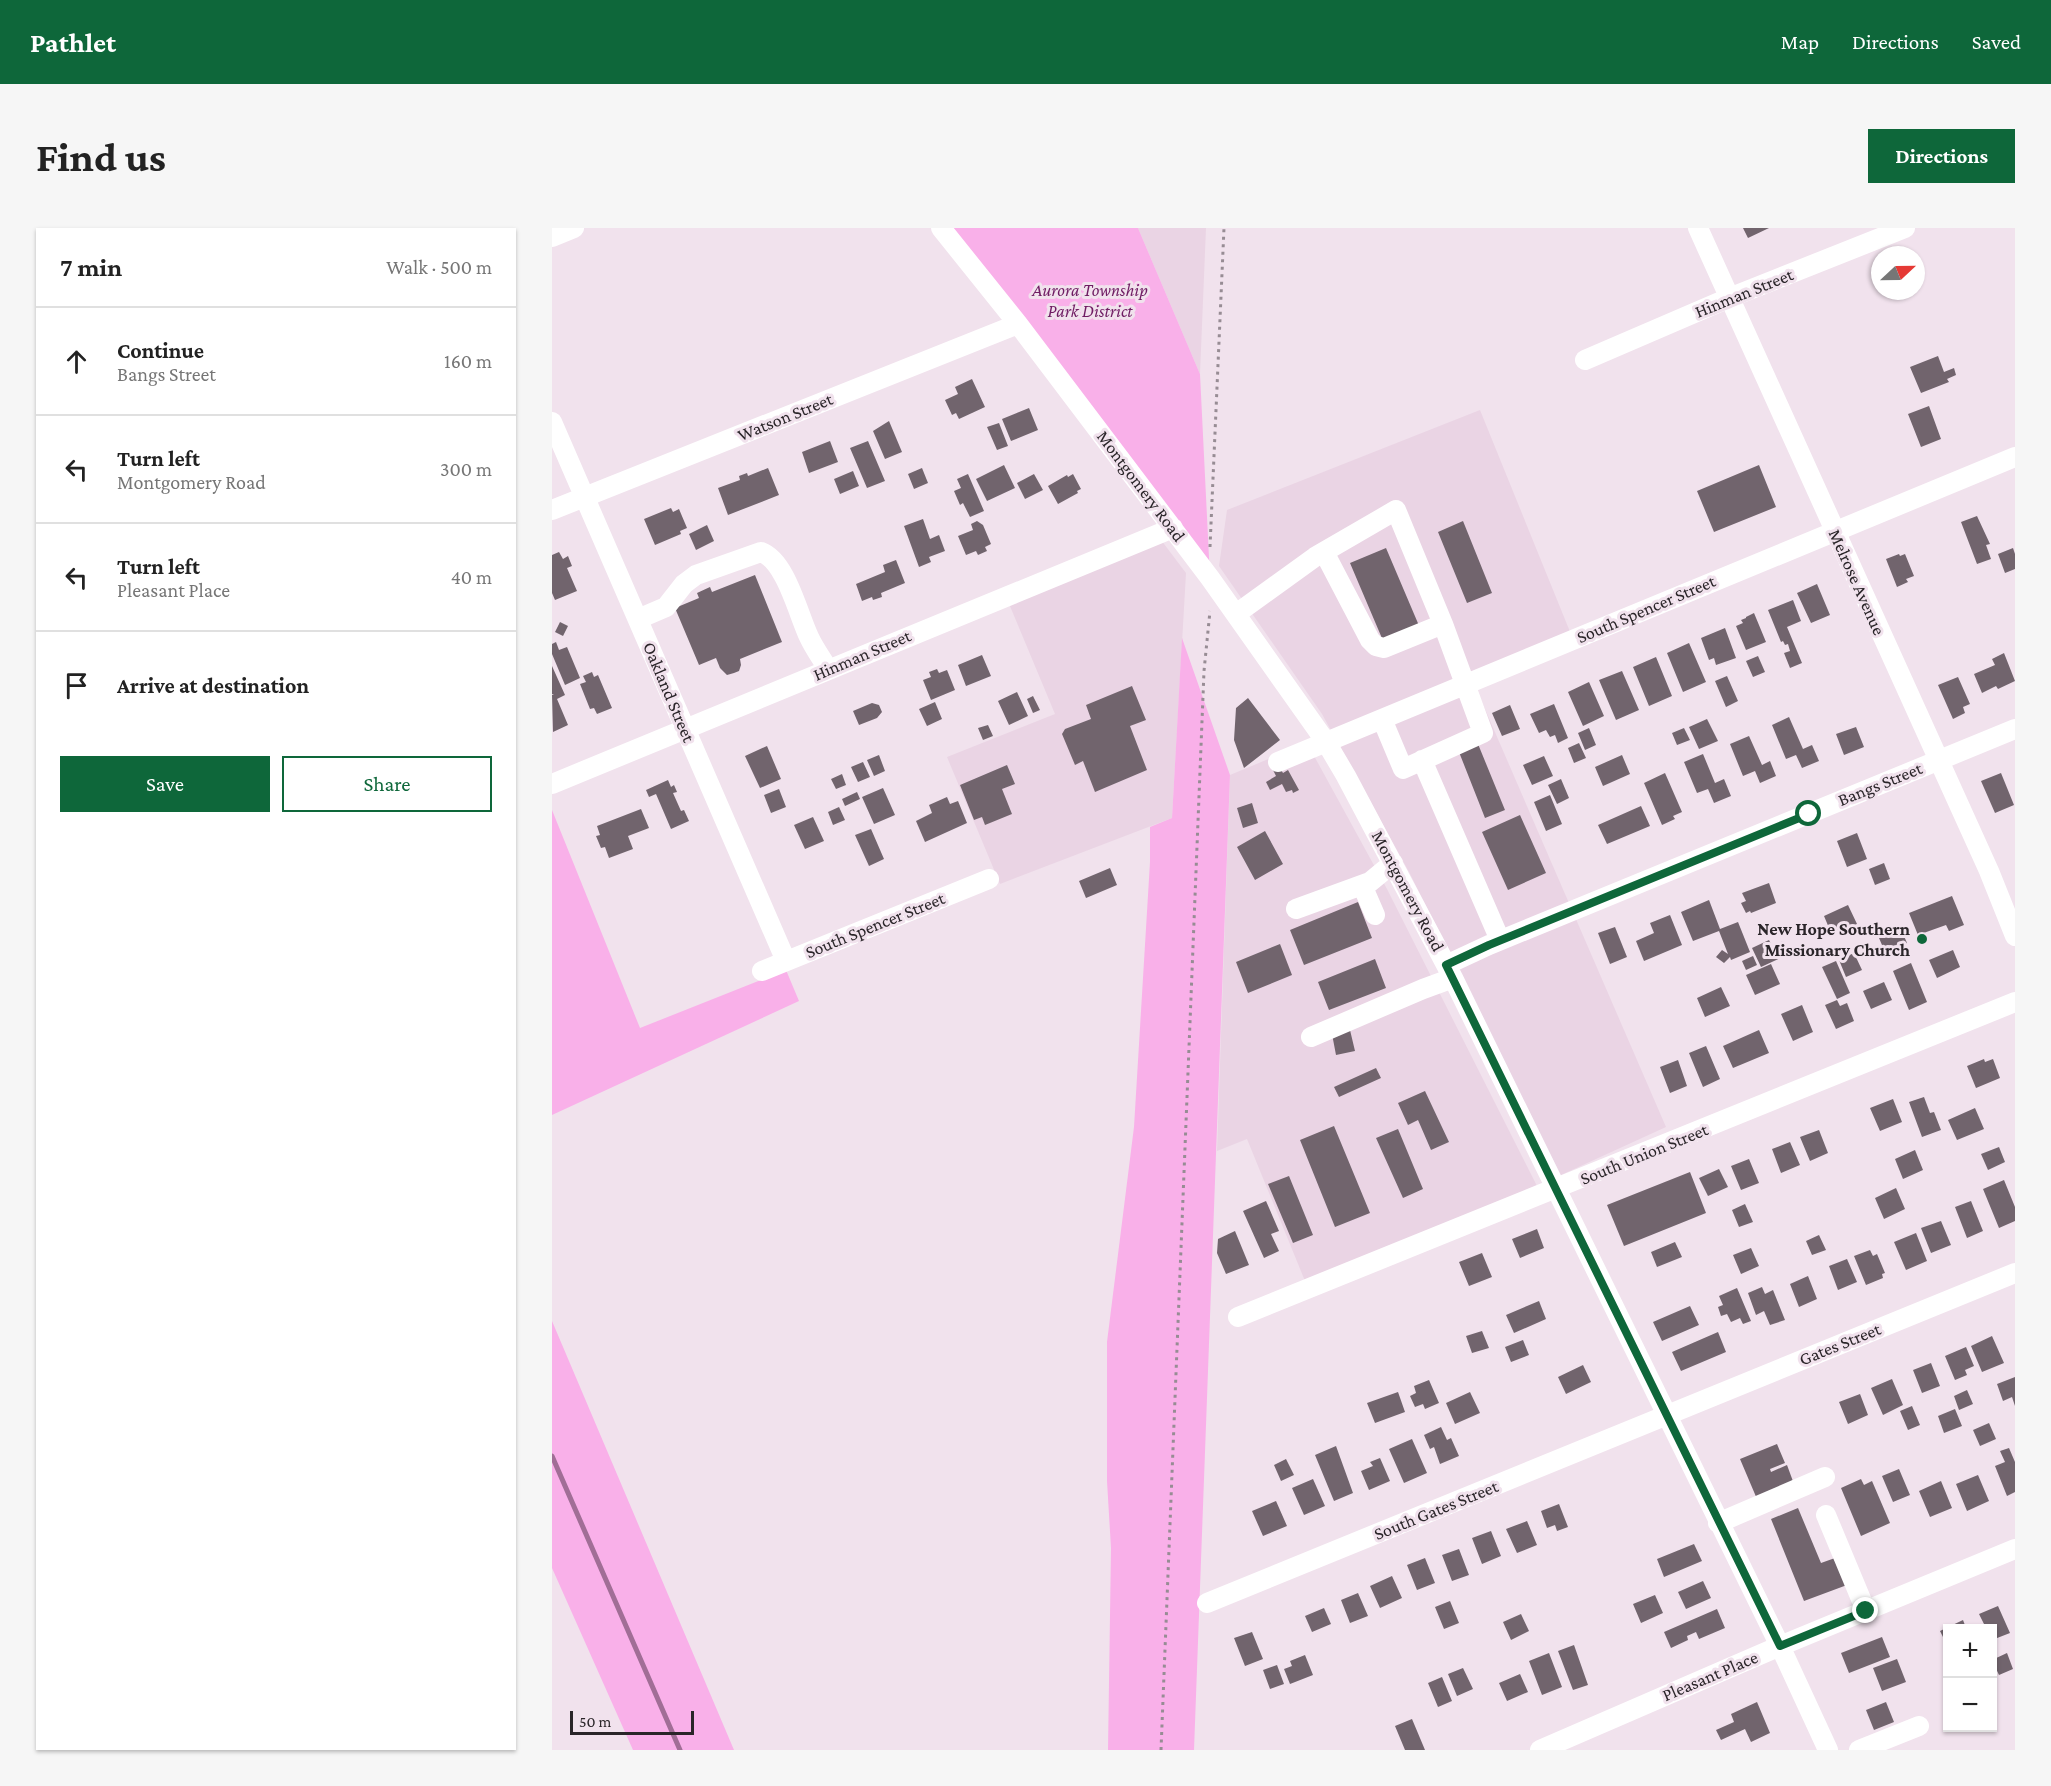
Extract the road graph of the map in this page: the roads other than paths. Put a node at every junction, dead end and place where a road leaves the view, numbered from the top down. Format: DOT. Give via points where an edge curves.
graph roads {
  1 [pos="574,228"];
  2 [pos="941,228"];
  3 [pos="1698,228"];
  4 [pos="1905,228"];
  5 [pos="552,237"];
  6 [pos="1729,298"];
  7 [pos="1018,324"];
  8 [pos="1585,360"];
  9 [pos="552,422"];
  10 [pos="2015,457"];
  11 [pos="585,497"];
  12 [pos="552,510"];
  13 [pos="1173,528"];
  14 [pos="1834,531"];
  15 [pos="1324,552"];
  16 [pos="1236,614"];
  17 [pos="638,619"];
  18 [pos="1443,624"];
  19 [pos="828,669"];
  20 [pos="1465,684"];
  21 [pos="1382,719"];
  22 [pos="685,729"];
  23 [pos="2015,729"];
  24 [pos="1326,742"];
  25 [pos="1422,760"];
  26 [pos="1937,761"];
  27 [pos="1278,762"];
  28 [pos="552,784"];
  29 [pos="1393,863"];
  30 [pos="989,879"];
  31 [pos="1362,885"];
  32 [pos="1296,909"];
  33 [pos="1375,915"];
  34 [pos="2015,936"];
  35 [pos="1500,940"];
  36 [pos="786,961"];
  37 [pos="762,971"];
  38 [pos="1450,971"];
  39 [pos="2015,1002"];
  40 [pos="1311,1037"];
  41 [pos="1555,1190"];
  42 [pos="2015,1273"];
  43 [pos="1239,1317"];
  44 [pos="1666,1416"];
  45 [pos="1825,1477"];
  46 [pos="1826,1515"];
  47 [pos="1718,1523"];
  48 [pos="2015,1549"];
  49 [pos="1206,1603"];
  50 [pos="1866,1611"];
  51 [pos="1780,1646"];
  52 [pos="1919,1726"];
  53 [pos="1540,1750"];
  54 [pos="1828,1750"];
  55 [pos="1859,1750"];
  1 -- 5 [label="street"];
  2 -- 7 [label="street, Montgomery Road"];
  3 -- 6 [label="street, Melrose Avenue"];
  4 -- 6 [label="street, Hinman Street"];
  6 -- 8 [label="street, Hinman Street"];
  6 -- 14 [label="street, Melrose Avenue"];
  7 -- 11 [label="street, Watson Street"];
  7 -- 13 [label="street, Montgomery Road"];
  9 -- 11 [label="street, Oakland Street"];
  10 -- 14 [label="street, South Spencer Street"];
  11 -- 12 [label="street, Watson Street"];
  11 -- 17 [label="street, Oakland Street"];
  13 -- 16 [label="street, Montgomery Road"];
  13 -- 19 [label="street, Hinman Street"];
  14 -- 20 [label="street, South Spencer Street"];
  14 -- 26 [label="street, Melrose Avenue"];
  15 -- 16 [label="street"];
  15 -- 18 [label="street" via="1376,646 1384,648"];
  15 -- 18 [label="street" via="1396,510"];
  16 -- 24 [label="street, Montgomery Road"];
  17 -- 19 [label="street" via="666,607 696,575 760,552 768,554 783,574 810,639"];
  17 -- 22 [label="street, Oakland Street"];
  18 -- 20 [label="street"];
  19 -- 22 [label="street, Hinman Street"];
  20 -- 21 [label="street, South Spencer Street"];
  20 -- 25 [label="street" via="1483,734"];
  21 -- 24 [label="street, South Spencer Street"];
  21 -- 25 [label="street" via="1404,769"];
  22 -- 28 [label="street, Hinman Street"];
  22 -- 36 [label="street, Oakland Street"];
  23 -- 26 [label="street, Bangs Street"];
  24 -- 27 [label="street, South Spencer Street"];
  24 -- 29 [label="street, Montgomery Road"];
  25 -- 35 [label="street"];
  26 -- 34 [label="street, Melrose Avenue"];
  26 -- 35 [label="street, Bangs Street"];
  29 -- 31 [label="street"];
  29 -- 38 [label="street, Montgomery Road"];
  30 -- 36 [label="street, South Spencer Street"];
  31 -- 32 [label="street"];
  31 -- 33 [label="street"];
  35 -- 38 [label="street, Bangs Street"];
  36 -- 37 [label="street, South Spencer Street"];
  38 -- 40 [label="street, Bangs Street" via="1422,989"];
  38 -- 41 [label="street, Montgomery Road"];
  39 -- 41 [label="street, South Union Street"];
  41 -- 43 [label="street, South Union Street"];
  41 -- 44 [label="street, Montgomery Road"];
  42 -- 44 [label="street, Gates Street"];
  44 -- 47 [label="street, Montgomery Road"];
  44 -- 49 [label="street, South Gates Street"];
  45 -- 47 [label="street"];
  46 -- 50 [label="street"];
  47 -- 51 [label="street, Montgomery Road"];
  48 -- 50 [label="street, Pleasant Place"];
  50 -- 51 [label="street, Pleasant Place"];
  51 -- 53 [label="street, Pleasant Place"];
  51 -- 54 [label="street, Montgomery Road"];
  52 -- 55 [label="street"];
}
